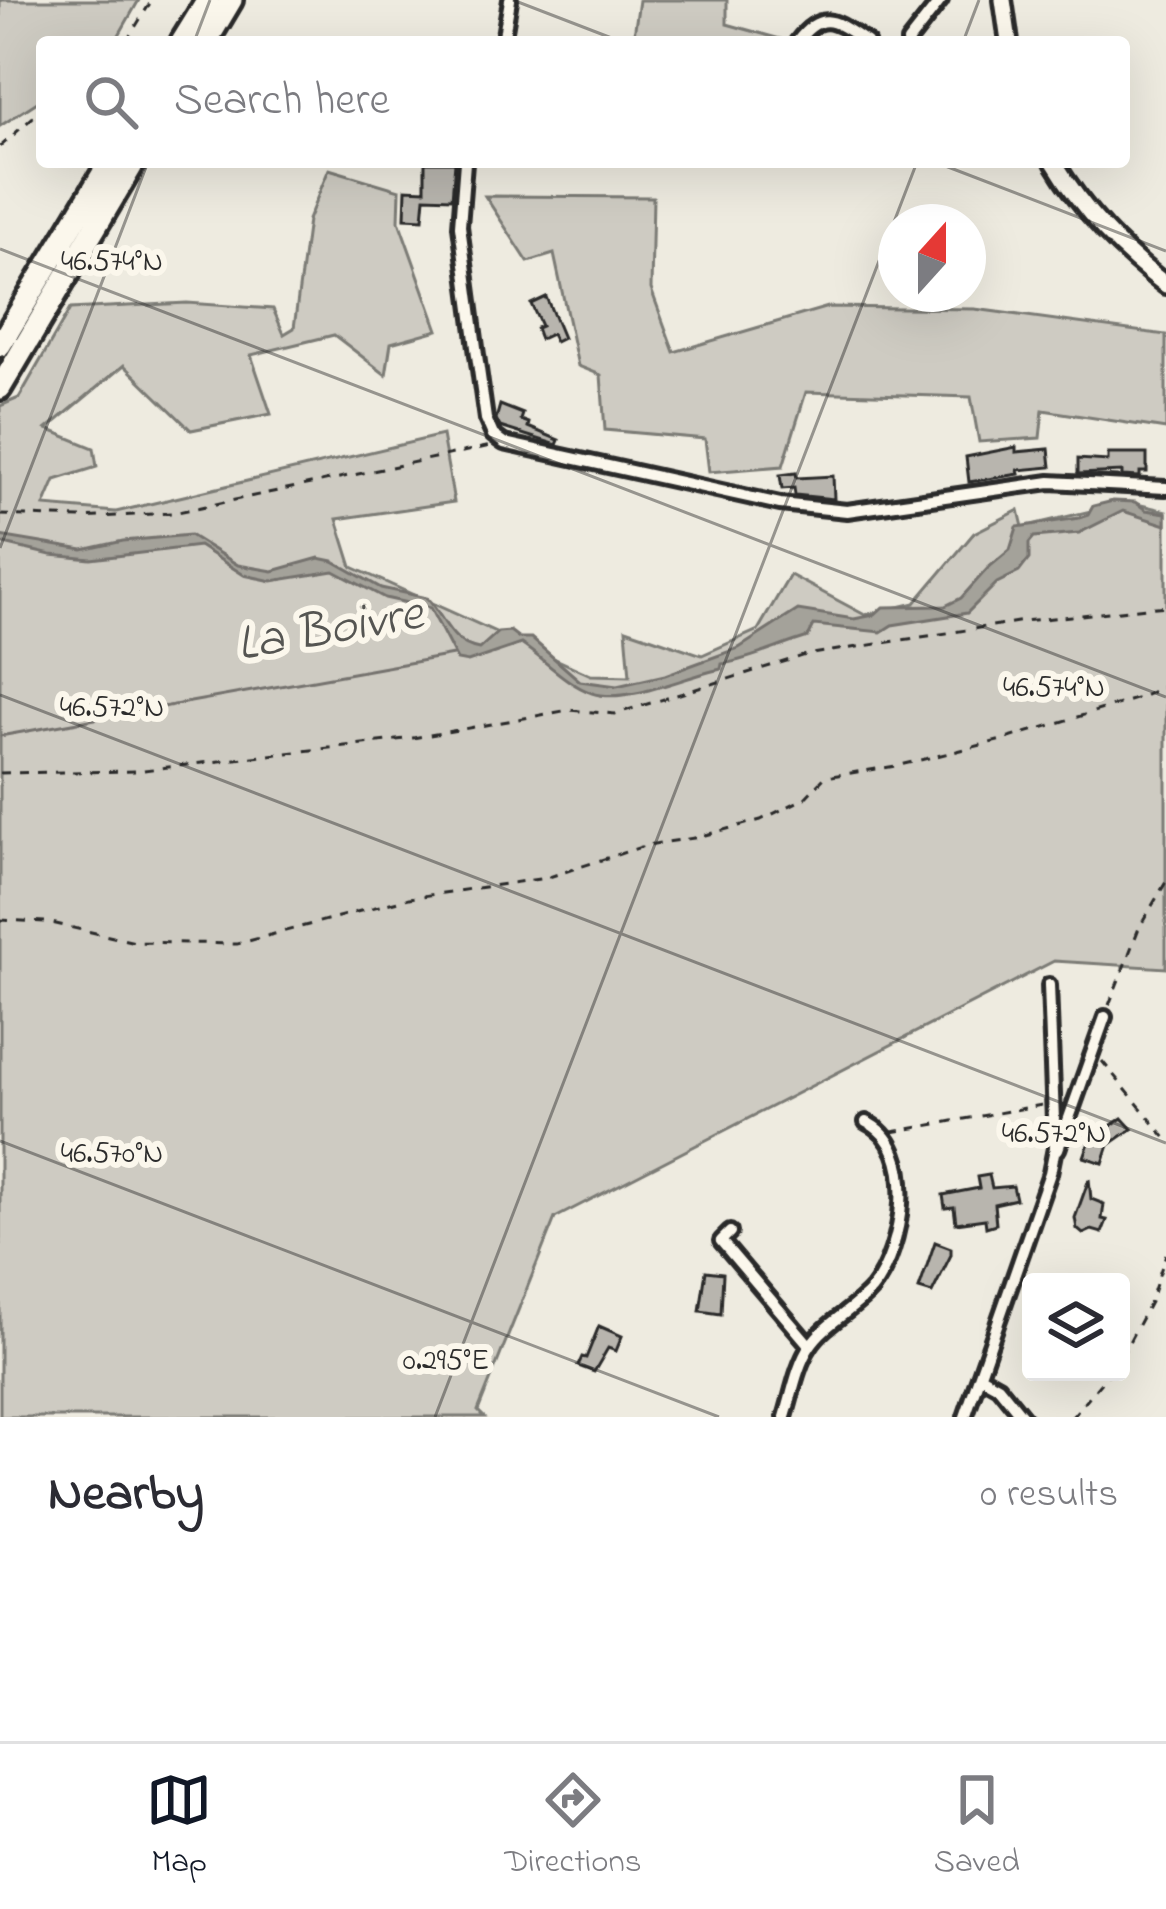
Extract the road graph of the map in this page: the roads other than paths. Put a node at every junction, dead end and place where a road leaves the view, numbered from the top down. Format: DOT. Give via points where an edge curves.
graph roads {
  1 [pos="208,0"];
  2 [pos="231,0"];
  3 [pos="510,0"];
  4 [pos="940,0"];
  5 [pos="1003,0"];
  6 [pos="186,36"];
  7 [pos="210,36"];
  8 [pos="504,36"];
  9 [pos="802,36"];
  10 [pos="858,36"];
  11 [pos="913,36"];
  12 [pos="1008,36"];
  13 [pos="106,168"];
  14 [pos="130,168"];
  15 [pos="465,168"];
  16 [pos="1058,168"];
  17 [pos="1166,285"];
  18 [pos="0,345"];
  19 [pos="2,384"];
  20 [pos="1166,488"];
  21 [pos="1049,985"];
  22 [pos="1105,1017"];
  23 [pos="866,1122"];
  24 [pos="1050,1174"];
  25 [pos="730,1232"];
  26 [pos="810,1346"];
  27 [pos="980,1376"];
  28 [pos="785,1417"];
  29 [pos="965,1417"];
  30 [pos="1023,1417"];
  1 -- 6 [label="highway"];
  2 -- 7 [label="highway"];
  3 -- 8 [label="street"];
  4 -- 11 [label="street"];
  5 -- 12 [label="street"];
  9 -- 10 [label="street" via="826,20"];
  13 -- 18 [label="highway"];
  14 -- 19 [label="highway"];
  15 -- 20 [label="street" via="460,226 486,419 504,443 781,505 847,512 1050,482"];
  16 -- 17 [label="street" via="1095,222"];
  21 -- 24 [label="street"];
  22 -- 24 [label="street"];
  23 -- 26 [label="street" via="885,1132 904,1198 871,1290"];
  24 -- 27 [label="street"];
  25 -- 26 [label="street" via="721,1240"];
  26 -- 28 [label="street"];
  27 -- 29 [label="street"];
  27 -- 30 [label="street"];
}
